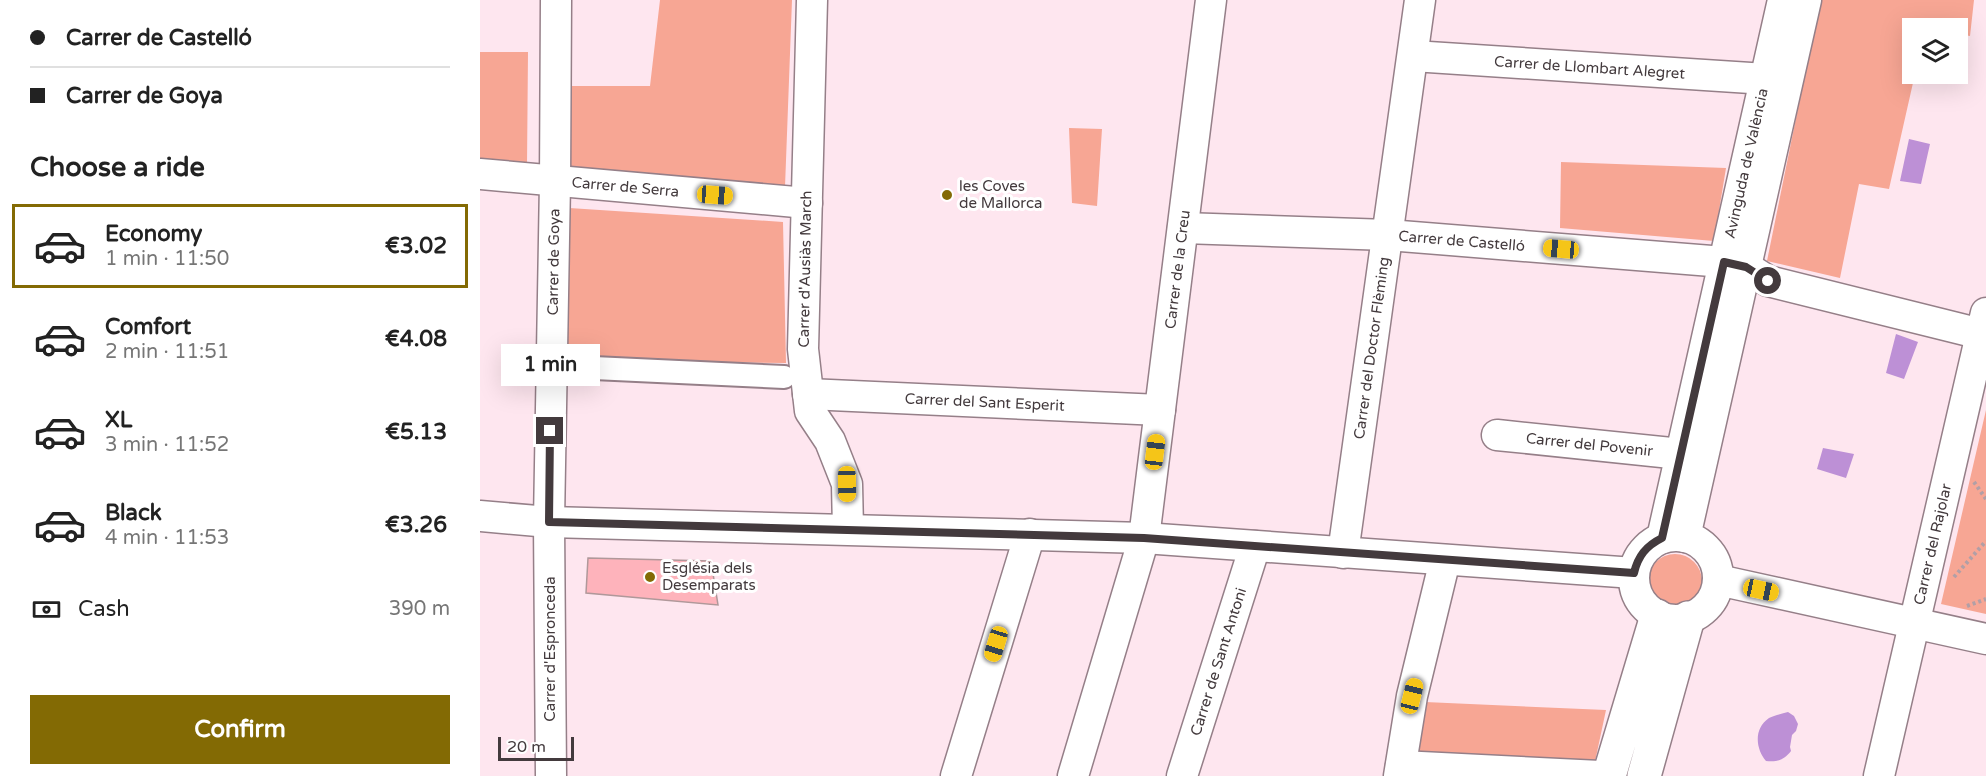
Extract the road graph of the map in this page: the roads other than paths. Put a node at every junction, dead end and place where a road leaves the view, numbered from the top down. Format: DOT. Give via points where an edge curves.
graph roads {
  1 [pos="556,0"];
  2 [pos="812,0"];
  3 [pos="1211,0"];
  4 [pos="1420,0"];
  5 [pos="1783,0"];
  6 [pos="1806,0"];
  7 [pos="1413,56"];
  8 [pos="1766,79"];
  9 [pos="480,174"];
  10 [pos="555,182"];
  11 [pos="807,203"];
  12 [pos="1183,228"];
  13 [pos="1388,235"];
  14 [pos="1735,265"];
  15 [pos="1983,323"];
  16 [pos="551,366"];
  17 [pos="784,377"];
  18 [pos="808,394"];
  19 [pos="1160,410"];
  20 [pos="1497,435"];
  21 [pos="1681,454"];
  22 [pos="480,516"];
  23 [pos="549,522"];
  24 [pos="848,529"];
  25 [pos="1030,534"];
  26 [pos="1674,537"];
  27 [pos="1144,538"];
  28 [pos="1255,546"];
  29 [pos="1343,553"];
  30 [pos="1445,560"];
  31 [pos="1634,573"];
  32 [pos="1718,580"];
  33 [pos="1672,617"];
  34 [pos="1914,623"];
  35 [pos="1986,639"];
  36 [pos="1400,771"];
  37 [pos="550,776"];
  38 [pos="956,776"];
  39 [pos="1073,776"];
  40 [pos="1182,776"];
  41 [pos="1600,776"];
  42 [pos="1608,776"];
  43 [pos="1644,776"];
  44 [pos="1879,776"];
  1 -- 10 [label="street, Carrer de Goya"];
  2 -- 11 [label="street, Carrer d'Ausiàs March"];
  3 -- 12 [label="street, Carrer de la Creu"];
  4 -- 7 [label="street, Carrer del Doctor Flèming"];
  5 -- 8 [label="street, Avinguda de València"];
  6 -- 14 [label="street, Avinguda de València"];
  7 -- 8 [label="street, Carrer de Llombart Alegret"];
  7 -- 13 [label="street, Carrer del Doctor Flèming"];
  8 -- 14 [label="street, Avinguda de València"];
  9 -- 10 [label="street, Carrer de Serra"];
  10 -- 11 [label="street, Carrer de Serra"];
  10 -- 16 [label="street, Carrer de Goya"];
  11 -- 18 [label="street, Carrer d'Ausiàs March" via="803,349"];
  12 -- 13 [label="street, Carrer de Castelló"];
  12 -- 19 [label="street, Carrer de la Creu"];
  13 -- 14 [label="street, Carrer de Castelló"];
  13 -- 29 [label="street, Carrer del Doctor Flèming"];
  14 -- 15 [label="street, Carrer de Castelló" via="1768,281"];
  14 -- 21 [label="street, Avinguda de València"];
  14 -- 26 [label="street, Avinguda de València"];
  15 -- 34 [label="street, Carrer del Rajolar"];
  16 -- 17 [label="street"];
  16 -- 23 [label="street, Carrer de Goya"];
  18 -- 19 [label="street, Carrer del Sant Esperit"];
  18 -- 24 [label="street, Carrer d'Ausiàs March" via="810,411 830,441 847,484"];
  19 -- 27 [label="street, Carrer de la Creu"];
  20 -- 21 [label="street, Carrer del Povenir"];
  21 -- 26 [label="street, Avinguda de València"];
  22 -- 23 [label="street"];
  23 -- 24 [label="street"];
  23 -- 37 [label="street, Carrer d'Espronceda"];
  24 -- 25 [label="street"];
  25 -- 27 [label="street"];
  25 -- 38 [label="street"];
  26 -- 31 [label="street" via="1652,543 1643,551"];
  26 -- 32 [label="street" via="1696,541 1705,548 1717,568"];
  27 -- 28 [label="street"];
  27 -- 39 [label="street, Carrer de la Creu"];
  28 -- 29 [label="street"];
  28 -- 40 [label="street, Carrer de Sant Antoni"];
  29 -- 30 [label="street"];
  30 -- 31 [label="street"];
  30 -- 36 [label="street" via="1412,696"];
  31 -- 33 [label="street" via="1634,586 1646,608"];
  32 -- 33 [label="street" via="1709,604 1700,613"];
  32 -- 34 [label="street"];
  33 -- 42 [label="street"];
  33 -- 43 [label="street"];
  34 -- 35 [label="street"];
  34 -- 44 [label="street, Carrer del Rajolar"];
  36 -- 41 [label="street"];
}
